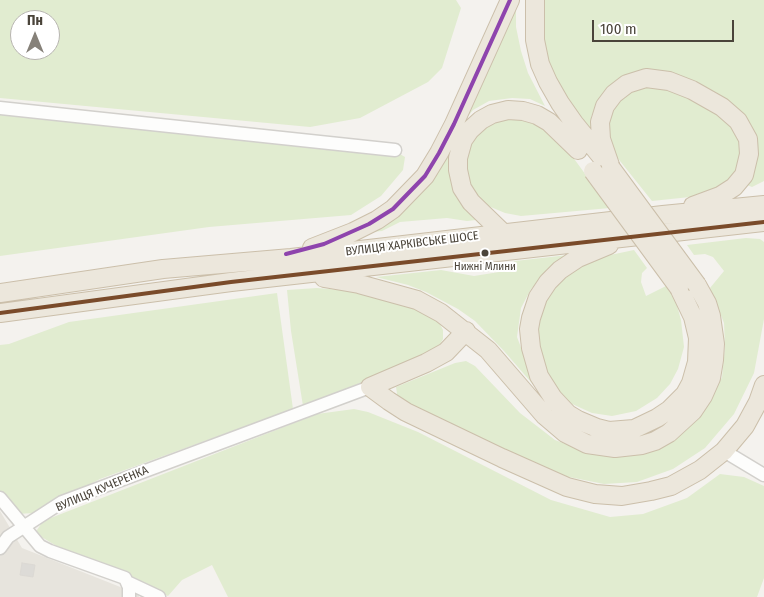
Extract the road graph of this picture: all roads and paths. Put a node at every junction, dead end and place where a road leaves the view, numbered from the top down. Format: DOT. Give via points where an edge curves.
graph roads {
  1 [pos="510,0"];
  2 [pos="525,0"];
  3 [pos="535,0"];
  4 [pos="0,108"];
  5 [pos="394,150"];
  6 [pos="578,150"];
  7 [pos="611,168"];
  8 [pos="764,205"];
  9 [pos="663,215"];
  10 [pos="764,222"];
  11 [pos="503,233"];
  12 [pos="635,236"];
  13 [pos="228,262"];
  14 [pos="304,274"];
  15 [pos="0,293"];
  16 [pos="0,313"];
  17 [pos="466,331"];
  18 [pos="764,385"];
  19 [pos="370,387"];
  20 [pos="724,451"];
  21 [pos="764,475"];
  22 [pos="0,498"];
  23 [pos="23,527"];
  24 [pos="0,548"];
  25 [pos="127,582"];
  26 [pos="129,597"];
  27 [pos="159,597"];
  1 -- 13 [label="highway" via="440,153 425,176 393,209 362,228 314,247"];
  2 -- 6 [label="highway" via="525,44 532,72"];
  3 -- 7 [label="highway" via="535,40 548,82 570,118"];
  4 -- 5 [label="street"];
  6 -- 11 [label="highway" via="549,122 523,111 492,114 470,130 459,151 460,181 471,202"];
  6 -- 12 [label="highway, bridge" via="679,288 696,327 697,362 691,383 678,402 657,418 634,429 609,430 582,423 560,406 539,376 532,357 529,329 538,297 554,276 592,251"];
  7 -- 9 [label="highway" via="601,139 601,114 609,99 632,81 646,78 669,80 709,99 733,116 746,132 749,145 744,175 720,196"];
  7 -- 17 [label="highway, bridge" via="707,303 714,330 714,360 703,396 693,412 679,425 642,445 602,448 587,444 564,433 545,416 488,350"];
  8 -- 9 [label="highway, ВУЛИЦЯ ХАРКІВСЬКЕ ШОСЕ"];
  9 -- 11 [label="highway, ВУЛИЦЯ ХАРКІВСЬКЕ ШОСЕ"];
  10 -- 12 [label="highway, ВУЛИЦЯ ХАРКІВСЬКЕ ШОСЕ"];
  11 -- 13 [label="highway, ВУЛИЦЯ ХАРКІВСЬКЕ ШОСЕ" via="291,258"];
  12 -- 14 [label="highway, ВУЛИЦЯ ХАРКІВСЬКЕ ШОСЕ"];
  13 -- 15 [label="highway, ВУЛИЦЯ ХАРКІВСЬКЕ ШОСЕ"];
  14 -- 16 [label="highway, ВУЛИЦЯ ХАРКІВСЬКЕ ШОСЕ"];
  14 -- 17 [label="highway" via="359,284 417,300"];
  17 -- 19 [label="highway" via="440,356"];
  18 -- 20 [label="highway" via="752,415"];
  19 -- 20 [label="highway" via="406,412 485,450 558,483 595,494 622,496 671,486 700,470"];
  19 -- 23 [label="street, ВУЛИЦЯ КУЧЕРЕНКА" via="62,502"];
  20 -- 21 [label="street"];
  22 -- 23 [label="street"];
  23 -- 24 [label="street, ВУЛИЦЯ КУЧЕРЕНКА" via="8,537"];
  23 -- 25 [label="street" via="40,546 116,574"];
  25 -- 26 [label="street"];
  25 -- 27 [label="street"];
}
